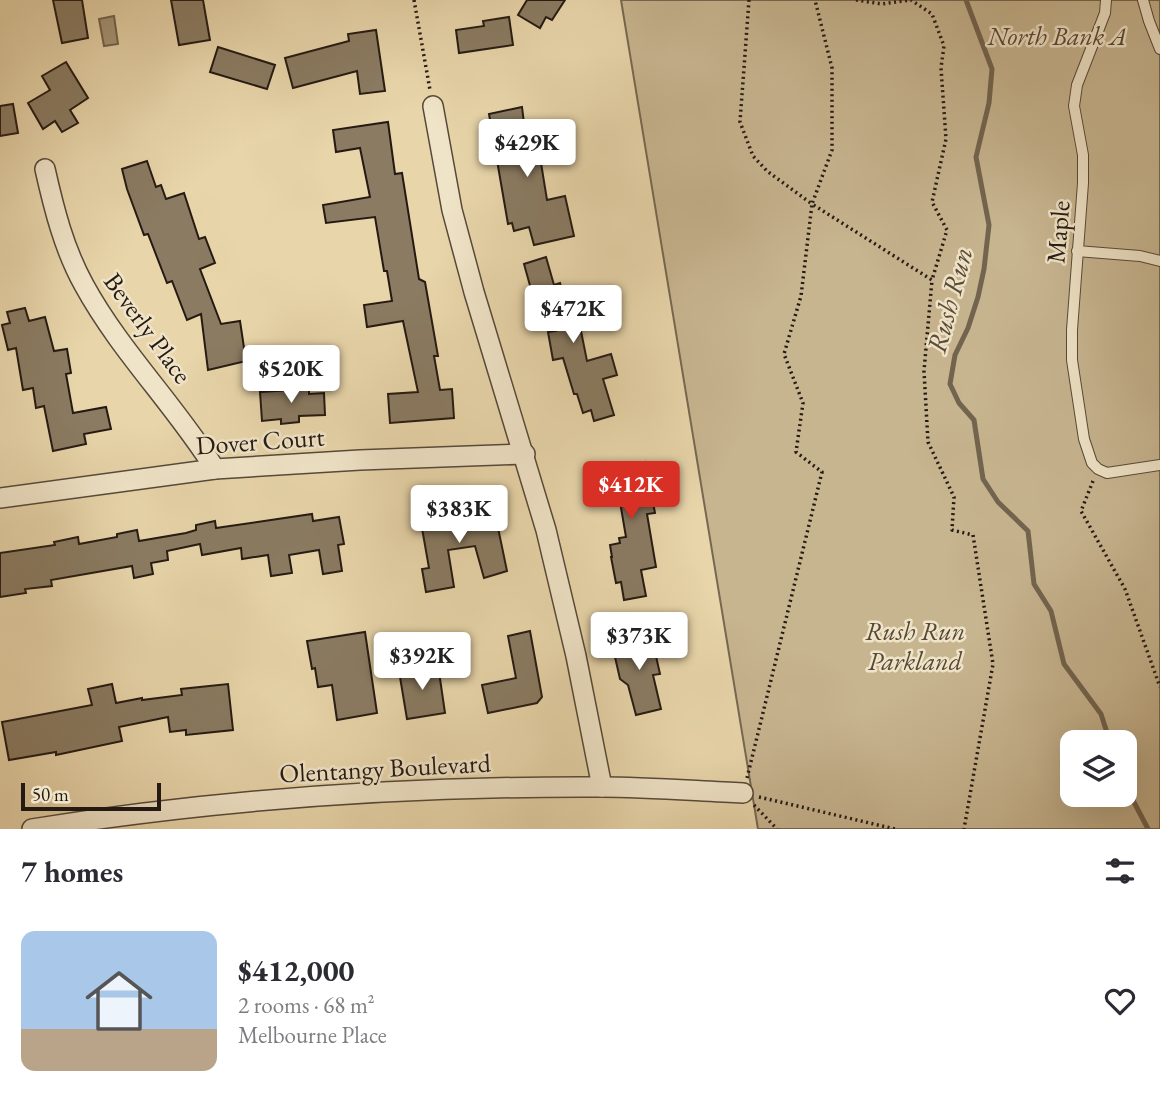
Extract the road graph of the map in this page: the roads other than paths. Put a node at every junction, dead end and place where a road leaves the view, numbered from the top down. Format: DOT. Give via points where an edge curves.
graph roads {
  1 [pos="1106,0"];
  2 [pos="1143,0"];
  3 [pos="1160,49"];
  4 [pos="433,106"];
  5 [pos="45,169"];
  6 [pos="1077,251"];
  7 [pos="1160,261"];
  8 [pos="524,454"];
  9 [pos="1160,465"];
  10 [pos="215,469"];
  11 [pos="0,498"];
  12 [pos="602,787"];
  13 [pos="743,793"];
  14 [pos="32,829"];
  1 -- 6 [label="lane, Maple" via="1074,106 1083,155"];
  2 -- 3 [label="lane"];
  4 -- 8 [label="street" via="467,268"];
  5 -- 10 [label="street, Beverly Place" via="67,249 84,285 108,325"];
  6 -- 7 [label="lane"];
  6 -- 9 [label="lane, Maple" via="1072,360 1087,452 1098,469 1107,473"];
  8 -- 10 [label="street, Dover Court"];
  8 -- 12 [label="street" via="576,656"];
  10 -- 11 [label="street, Dover Court"];
  12 -- 13 [label="street, Olentangy Boulevard"];
  12 -- 14 [label="street, Olentangy Boulevard" via="316,796"];
}
